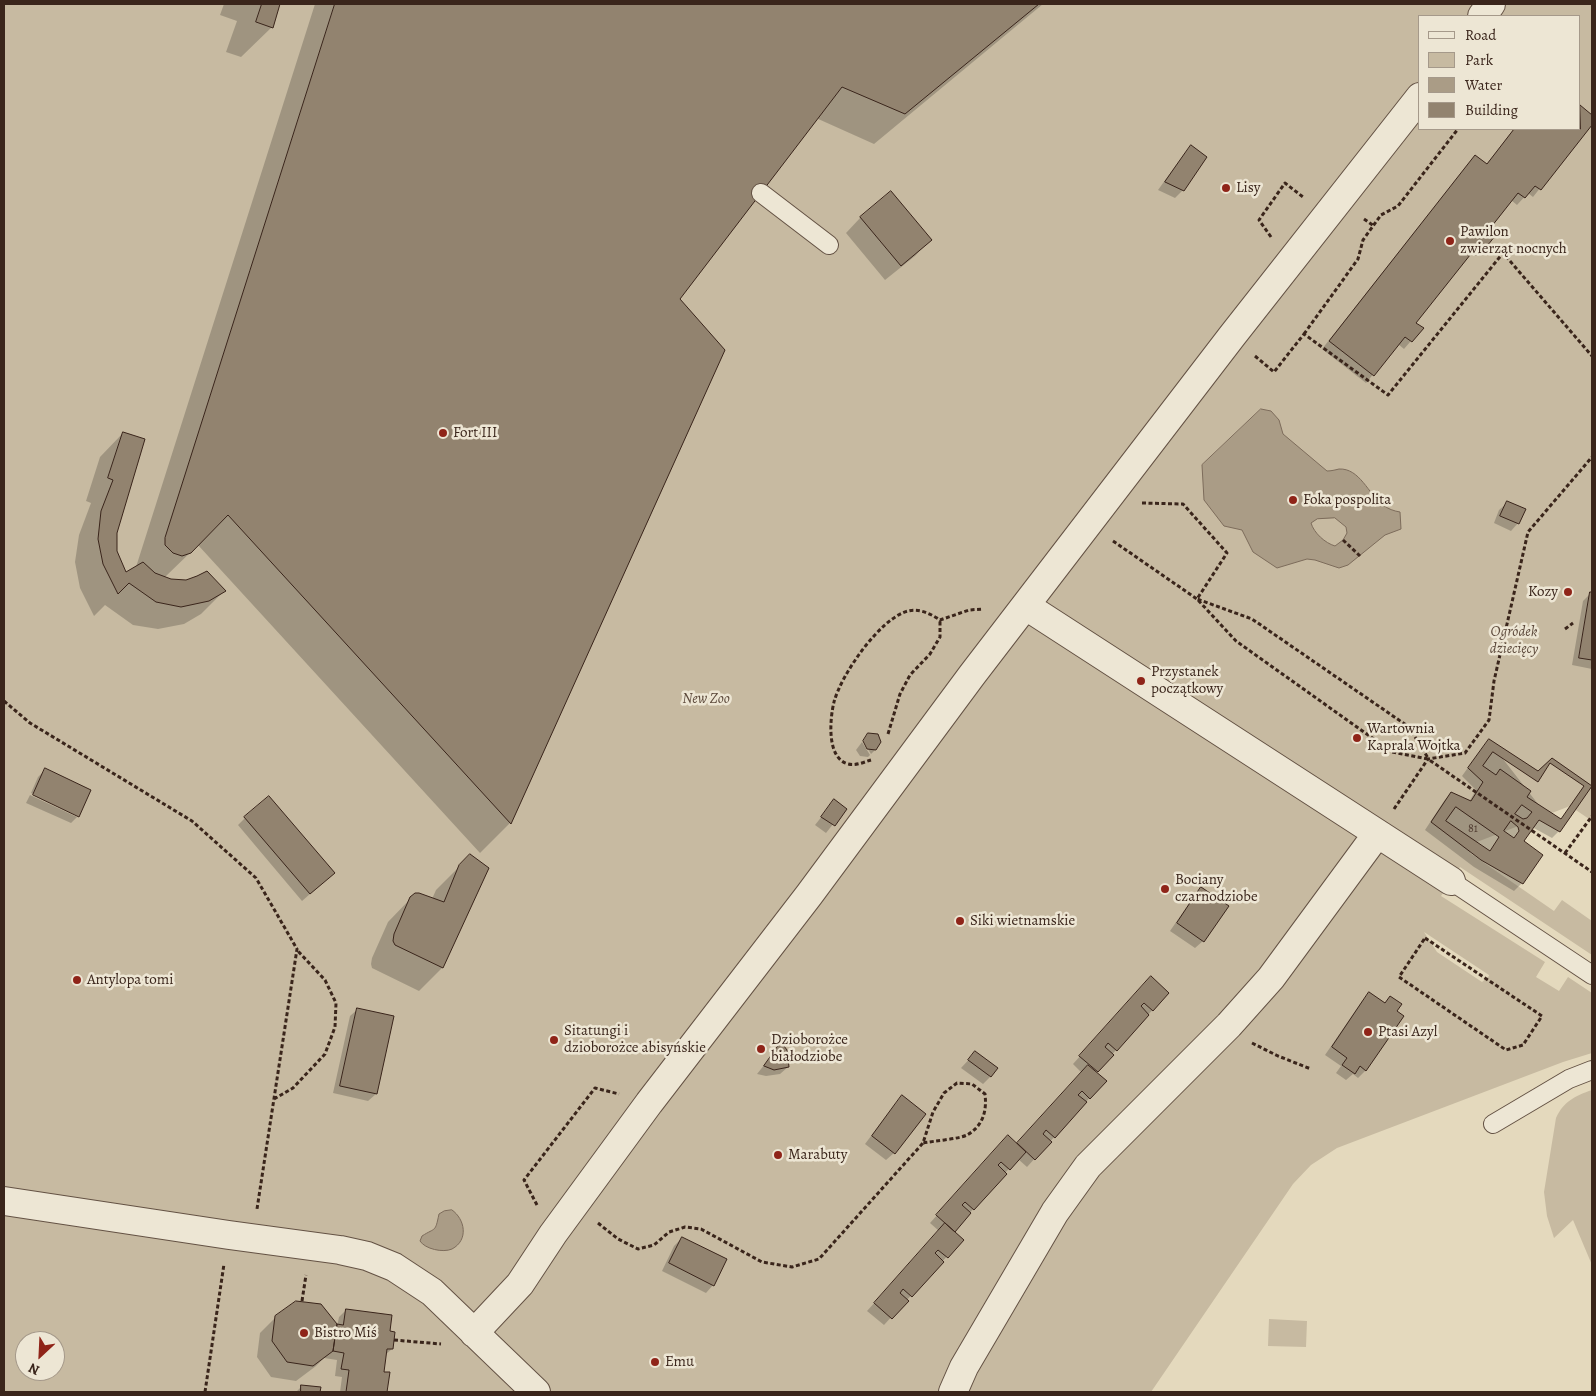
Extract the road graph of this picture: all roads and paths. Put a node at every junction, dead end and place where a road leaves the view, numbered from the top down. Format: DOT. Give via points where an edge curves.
graph roads {
  1 [pos="1491,4"];
  2 [pos="1483,15"];
  3 [pos="1418,100"];
  4 [pos="1457,130"];
  5 [pos="761,193"];
  6 [pos="1328,215"];
  7 [pos="829,245"];
  8 [pos="1290,263"];
  9 [pos="1304,334"];
  10 [pos="1232,336"];
  11 [pos="1592,356"];
  12 [pos="1592,457"];
  13 [pos="1096,513"];
  14 [pos="1343,540"];
  15 [pos="1360,556"];
  16 [pos="1197,599"];
  17 [pos="1026,606"];
  18 [pos="940,620"];
  19 [pos="1573,623"];
  20 [pos="1565,629"];
  21 [pos="4,701"];
  22 [pos="887,737"];
  23 [pos="1428,759"];
  24 [pos="872,760"];
  25 [pos="1398,803"];
  26 [pos="1592,816"];
  27 [pos="1377,834"];
  28 [pos="1565,853"];
  29 [pos="1592,872"];
  30 [pos="1451,881"];
  31 [pos="297,949"];
  32 [pos="1592,975"];
  33 [pos="1229,1025"];
  34 [pos="1523,1045"];
  35 [pos="1311,1069"];
  36 [pos="1592,1070"];
  37 [pos="274,1099"];
  38 [pos="649,1103"];
  39 [pos="1493,1124"];
  40 [pos="923,1143"];
  41 [pos="4,1201"];
  42 [pos="574,1204"];
  43 [pos="553,1234"];
  44 [pos="229,1235"];
  45 [pos="474,1333"];
  46 [pos="394,1340"];
  47 [pos="411,1343"];
  48 [pos="204,1392"];
  49 [pos="536,1392"];
  50 [pos="953,1392"];
  1 -- 2 [label="street"];
  3 -- 6 [label="street"];
  4 -- 9 [label="path" via="1398,206 1381,216 1363,240 1358,259"];
  5 -- 7 [label="lane"];
  6 -- 8 [label="street"];
  6 -- 8 [label="path" via="1285,184 1259,220"];
  8 -- 10 [label="street"];
  9 -- 10 [label="path" via="1274,372"];
  9 -- 11 [label="path" via="1388,395 1504,253"];
  10 -- 13 [label="street"];
  12 -- 23 [label="path" via="1528,532 1488,720 1465,753"];
  13 -- 16 [label="path"];
  13 -- 16 [label="path" via="1183,504 1227,553"];
  13 -- 17 [label="street"];
  14 -- 15 [label="path"];
  16 -- 23 [label="path" via="1236,641 1392,752"];
  16 -- 23 [label="path" via="1252,619 1410,727"];
  17 -- 18 [label="path" via="969,610"];
  17 -- 27 [label="street"];
  17 -- 38 [label="street"];
  18 -- 22 [label="path" via="940,637 930,654 910,675 900,694"];
  18 -- 24 [label="path" via="928,612 908,611 892,619 879,630 845,674 834,702 832,747 848,764"];
  19 -- 20 [label="path"];
  21 -- 31 [label="path" via="30,723 192,821 256,878"];
  23 -- 25 [label="path"];
  23 -- 28 [label="path"];
  26 -- 28 [label="path"];
  27 -- 30 [label="street"];
  27 -- 33 [label="street" via="1271,978"];
  28 -- 29 [label="path"];
  30 -- 32 [label="lane"];
  31 -- 37 [label="path"];
  31 -- 37 [label="path" via="325,980 336,1003 334,1027 325,1054 293,1088"];
  33 -- 35 [label="path" via="1249,1041"];
  33 -- 50 [label="street" via="1088,1166 1055,1212"];
  34 -- 34 [label="path" via="1506,1050 1399,977 1425,938 1542,1016"];
  36 -- 39 [label="lane" via="1569,1079"];
  37 -- 44 [label="path" via="256,1212"];
  38 -- 42 [label="street"];
  38 -- 43 [label="path" via="595,1088 524,1180"];
  40 -- 40 [label="path" via="933,1112 944,1093 957,1083 972,1084 985,1094 987,1108 979,1124 966,1136"];
  40 -- 42 [label="path" via="818,1259 792,1267 762,1262 701,1229 685,1227 669,1232 654,1245 638,1249 618,1239"];
  41 -- 44 [label="street"];
  42 -- 43 [label="street"];
  43 -- 45 [label="street" via="520,1284"];
  44 -- 45 [label="street" via="340,1250 394,1267 432,1292"];
  44 -- 48 [label="path"];
  45 -- 49 [label="street"];
  46 -- 47 [label="path"];
}
